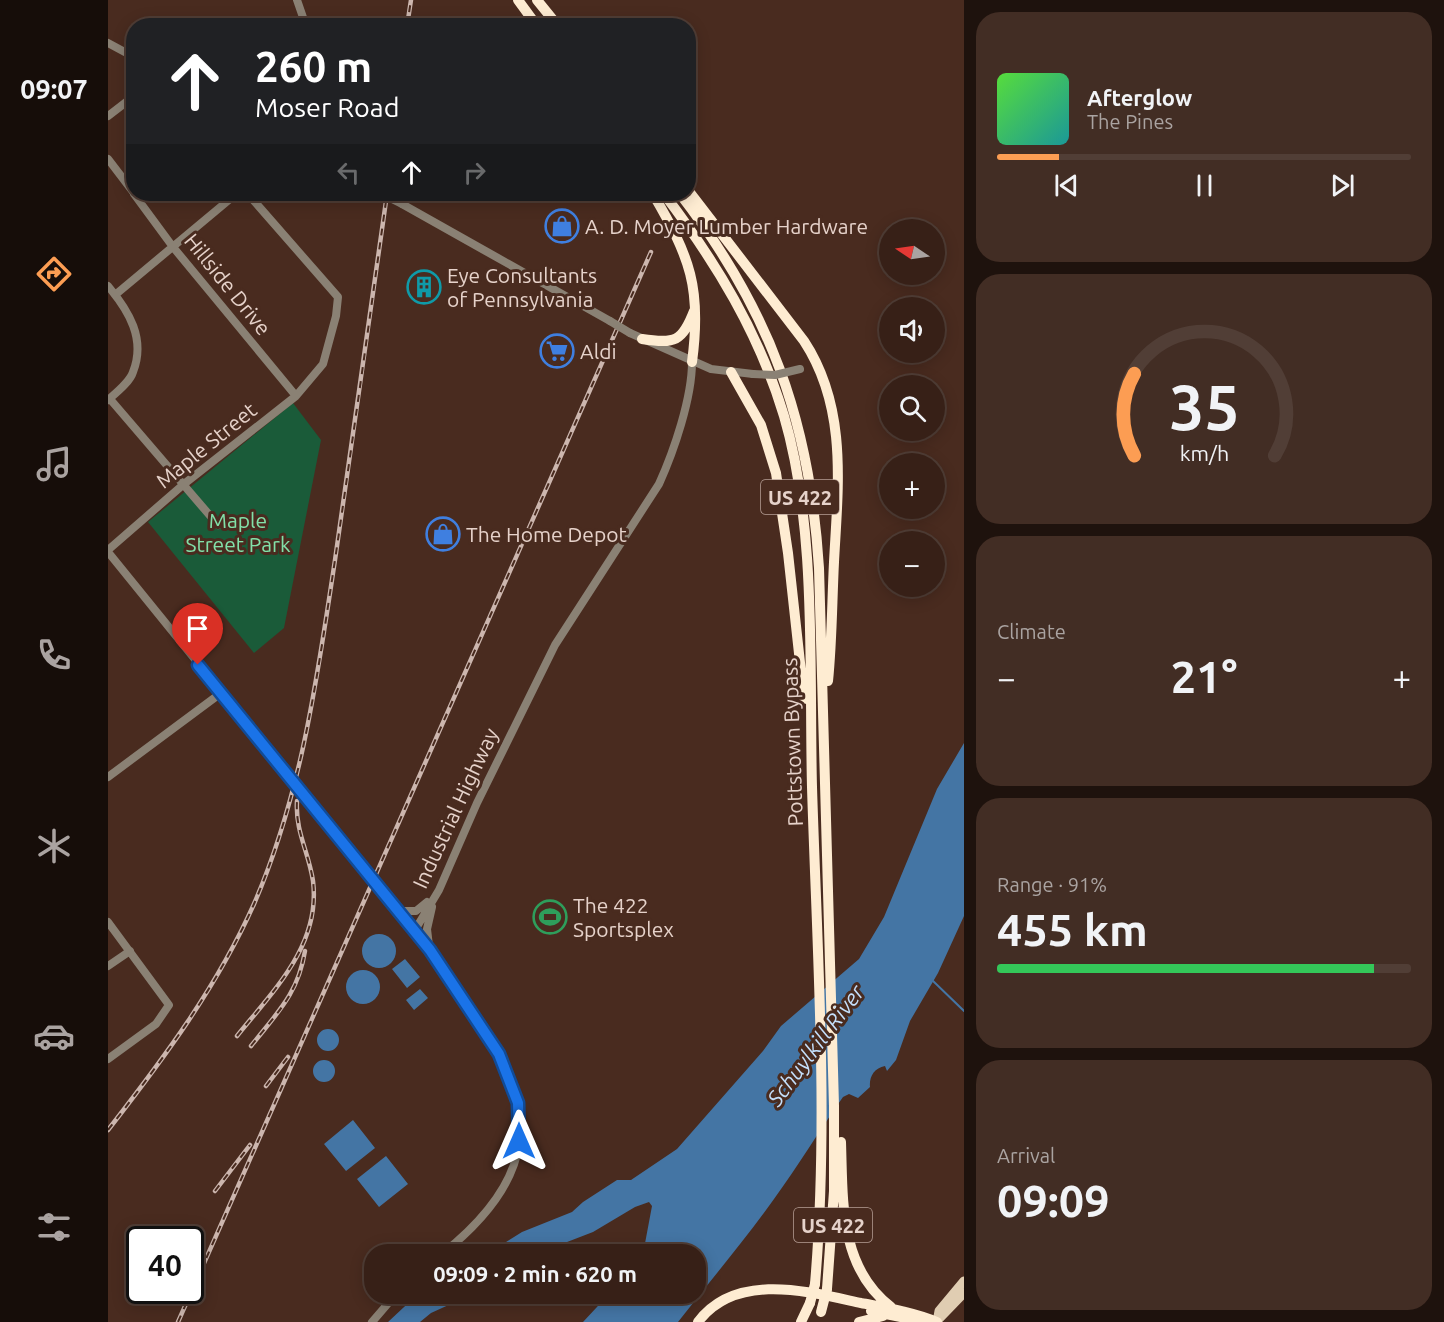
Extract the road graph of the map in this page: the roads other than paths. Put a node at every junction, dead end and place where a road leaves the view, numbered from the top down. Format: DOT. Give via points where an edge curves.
graph roads {
  1 [pos="297,0"];
  2 [pos="518,0"];
  3 [pos="536,0"];
  4 [pos="303,18"];
  5 [pos="531,18"];
  6 [pos="549,18"];
  7 [pos="108,43"];
  8 [pos="126,53"];
  9 [pos="126,102"];
  10 [pos="108,116"];
  11 [pos="108,159"];
  12 [pos="126,183"];
  13 [pos="696,199"];
  14 [pos="140,201"];
  15 [pos="228,201"];
  16 [pos="254,201"];
  17 [pos="396,201"];
  18 [pos="660,201"];
  19 [pos="664,201"];
  20 [pos="686,201"];
  21 [pos="173,247"];
  22 [pos="108,286"];
  23 [pos="115,295"];
  24 [pos="697,305"];
  25 [pos="642,339"];
  26 [pos="692,362"];
  27 [pos="818,362"];
  28 [pos="731,372"];
  29 [pos="296,396"];
  30 [pos="109,400"];
  31 [pos="184,484"];
  32 [pos="218,525"];
  33 [pos="108,551"];
  34 [pos="221,693"];
  35 [pos="824,732"];
  36 [pos="108,777"];
  37 [pos="813,800"];
  38 [pos="439,890"];
  39 [pos="399,911"];
  40 [pos="108,922"];
  41 [pos="415,930"];
  42 [pos="430,950"];
  43 [pos="130,951"];
  44 [pos="108,966"];
  45 [pos="108,1059"];
  46 [pos="838,1157"];
  47 [pos="454,1244"];
  48 [pos="964,1281"];
  49 [pos="964,1293"];
  50 [pos="388,1304"];
  51 [pos="891,1313"];
  52 [pos="819,1317"];
  53 [pos="908,1321"];
  54 [pos="372,1322"];
  55 [pos="698,1322"];
  56 [pos="706,1322"];
  57 [pos="803,1322"];
  58 [pos="859,1322"];
  59 [pos="937,1322"];
  1 -- 4 [label="street"];
  2 -- 5 [label="highway"];
  3 -- 6 [label="highway"];
  7 -- 8 [label="street"];
  9 -- 10 [label="street"];
  11 -- 12 [label="street, Hillside Drive"];
  13 -- 27 [label="highway"];
  14 -- 21 [label="street, Hillside Drive"];
  15 -- 21 [label="street"];
  16 -- 29 [label="street, Maple Street" via="338,297 323,364"];
  17 -- 25 [label="street, bridge"];
  18 -- 24 [label="highway" via="691,272"];
  19 -- 37 [label="highway, Pottstown Bypass / US 422" via="685,221 717,267 751,329 774,385 793,455 806,555"];
  20 -- 35 [label="highway, Pottstown Bypass / US 422" via="722,252 759,319 803,439 816,526"];
  21 -- 23 [label="street"];
  21 -- 29 [label="street, Hillside Drive"];
  22 -- 23 [label="street"];
  23 -- 30 [label="street" via="134,323 138,349 133,374"];
  24 -- 25 [label="highway" via="686,330 676,339"];
  24 -- 26 [label="highway"];
  25 -- 26 [label="street"];
  26 -- 28 [label="street"];
  26 -- 38 [label="street, Industrial Highway" via="692,377 670,459 659,484 545,664"];
  27 -- 28 [label="street, bridge" via="775,375"];
  27 -- 35 [label="highway" via="839,447"];
  28 -- 37 [label="highway" via="766,438 781,496"];
  29 -- 31 [label="street, Maple Street"];
  30 -- 31 [label="street"];
  31 -- 32 [label="street"];
  31 -- 33 [label="street, Maple Street"];
  33 -- 34 [label="street"];
  34 -- 36 [label="street"];
  34 -- 39 [label="street, bridge"];
  35 -- 46 [label="highway, Pottstown Bypass / US 422"];
  37 -- 57 [label="highway, Pottstown Bypass / US 422, bridge" via="822,1173 815,1284"];
  38 -- 39 [label="street" via="416,911"];
  38 -- 41 [label="street, Industrial Highway"];
  38 -- 42 [label="street" via="427,929"];
  39 -- 41 [label="street"];
  40 -- 43 [label="street"];
  41 -- 42 [label="street"];
  42 -- 47 [label="street" via="499,1054 513,1084 520,1121 516,1158 500,1198"];
  43 -- 44 [label="street"];
  43 -- 45 [label="street" via="169,1005 156,1024"];
  46 -- 51 [label="highway" via="852,1253 867,1284"];
  46 -- 52 [label="highway, US 422, bridge" via="827,1289"];
  48 -- 59 [label="main road" via="939,1311"];
  49 -- 59 [label="main road"];
  50 -- 54 [label="street"];
  51 -- 53 [label="highway"];
  51 -- 55 [label="highway" via="784,1289 767,1289 723,1301"];
  51 -- 56 [label="highway" via="773,1294 735,1302"];
  51 -- 58 [label="highway"];
  51 -- 59 [label="highway"];
  53 -- 59 [label="highway"];
}
